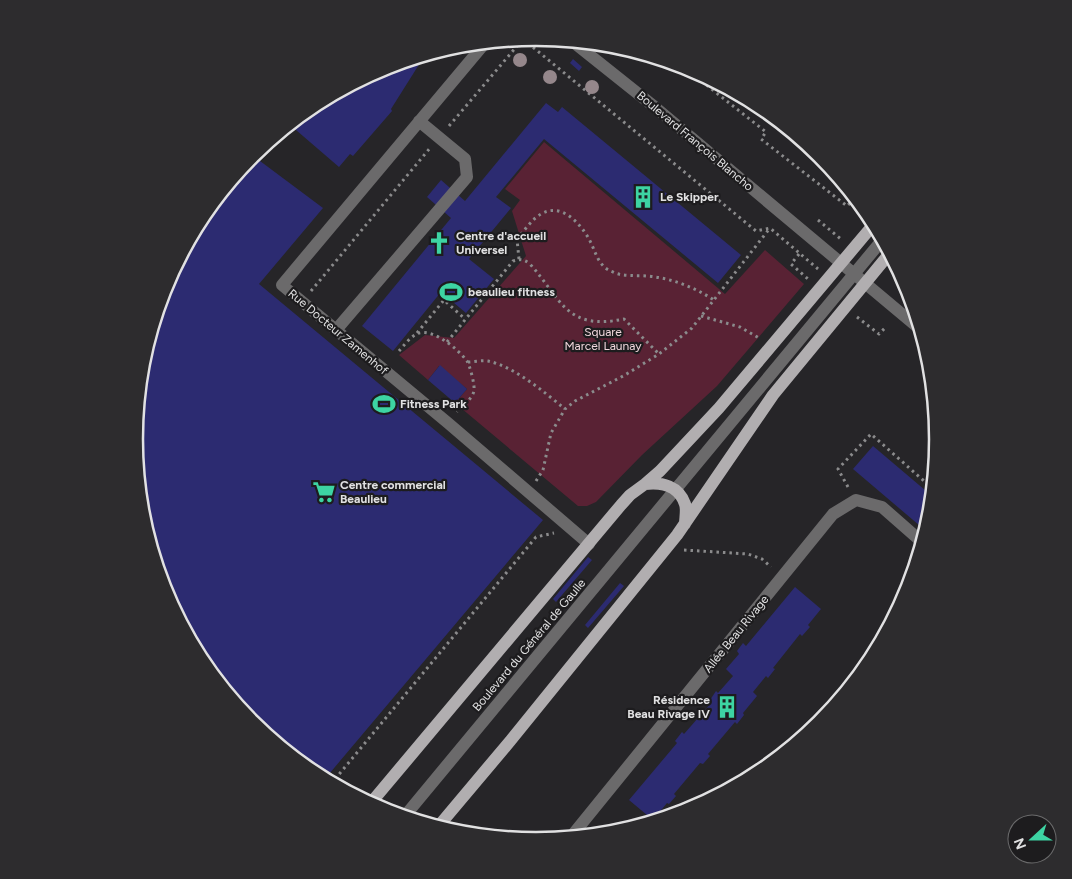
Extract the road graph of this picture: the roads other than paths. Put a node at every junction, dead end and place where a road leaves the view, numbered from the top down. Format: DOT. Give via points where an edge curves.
graph roads {
  1 [pos="583,49"];
  2 [pos="477,51"];
  3 [pos="419,121"];
  4 [pos="869,230"];
  5 [pos="878,245"];
  6 [pos="885,259"];
  7 [pos="911,321"];
  8 [pos="336,330"];
  9 [pos="645,484"];
  10 [pos="674,490"];
  11 [pos="685,524"];
  12 [pos="917,538"];
  13 [pos="589,544"];
  14 [pos="375,798"];
  15 [pos="409,812"];
  16 [pos="443,821"];
  17 [pos="576,830"];
  1 -- 7 [label="street, Boulevard François Blancho"];
  2 -- 3 [label="street, Rue Docteur Zamenhof"];
  3 -- 8 [label="street" via="465,159 467,177"];
  3 -- 8 [label="street, Rue Docteur Zamenhof" via="282,285"];
  4 -- 9 [label="main road, Boulevard du Général de Gaulle" via="719,408"];
  5 -- 10 [label="street, Boulevard du Général de Gaulle"];
  6 -- 11 [label="main road" via="773,395"];
  8 -- 13 [label="street, Rue Docteur Zamenhof"];
  9 -- 10 [label="main road" via="657,483"];
  9 -- 13 [label="main road, Boulevard du Général de Gaulle" via="630,495"];
  10 -- 11 [label="main road" via="686,506"];
  10 -- 15 [label="street, Boulevard du Général de Gaulle"];
  11 -- 16 [label="main road"];
  12 -- 17 [label="street, Allée Beau Rivage" via="882,507 856,500 833,514"];
  13 -- 14 [label="main road, Boulevard du Général de Gaulle"];
}
